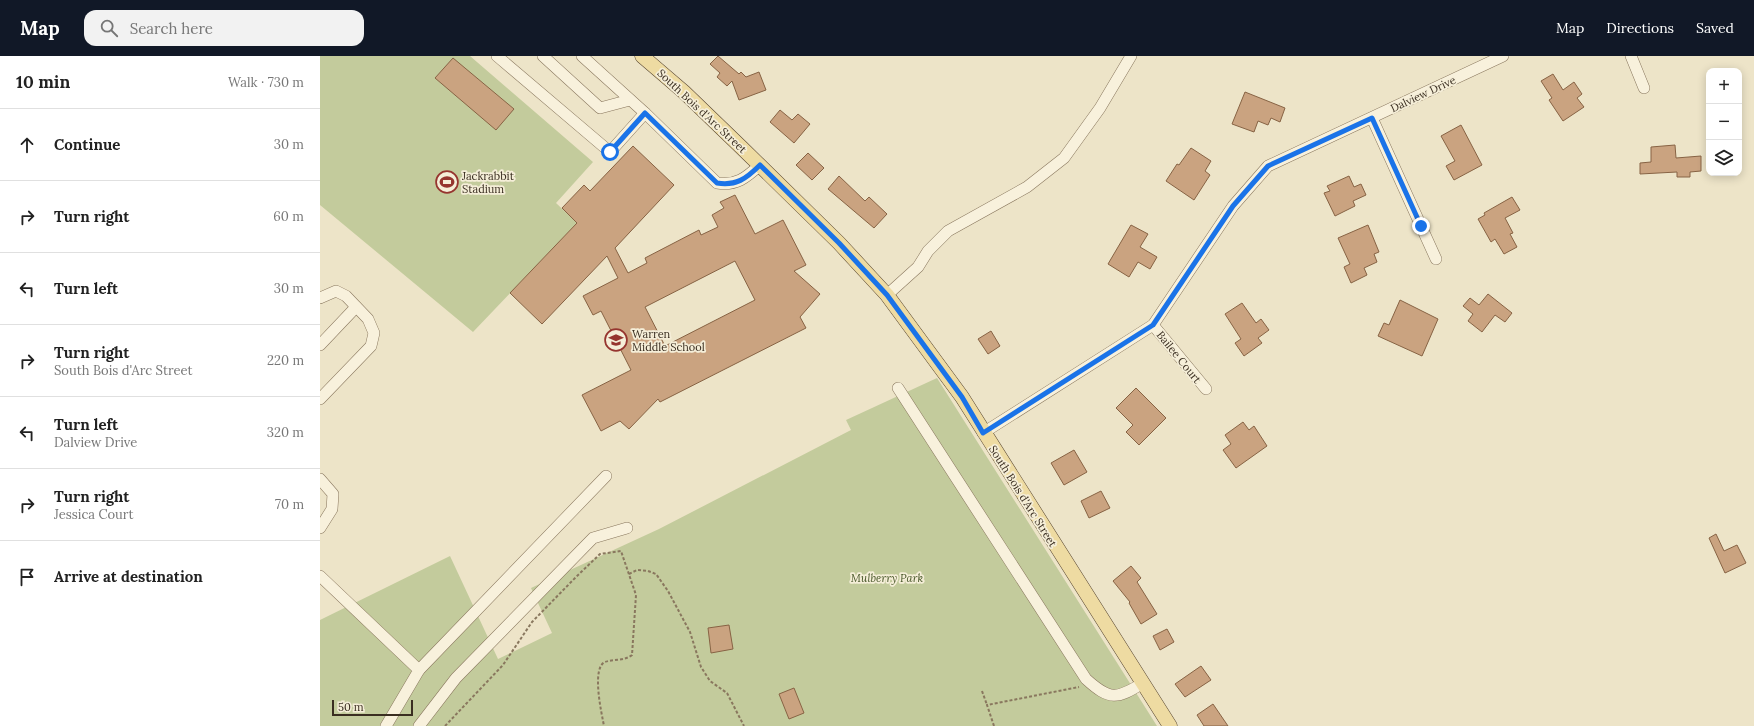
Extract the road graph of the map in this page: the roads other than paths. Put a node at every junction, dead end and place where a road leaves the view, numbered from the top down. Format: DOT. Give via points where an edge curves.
graph roads {
  1 [pos="497,56"];
  2 [pos="543,56"];
  3 [pos="582,56"];
  4 [pos="642,56"];
  5 [pos="1131,56"];
  6 [pos="1503,56"];
  7 [pos="1631,56"];
  8 [pos="1644,88"];
  9 [pos="630,100"];
  10 [pos="645,113"];
  11 [pos="1372,118"];
  12 [pos="760,165"];
  13 [pos="1436,259"];
  14 [pos="887,295"];
  15 [pos="320,298"];
  16 [pos="356,307"];
  17 [pos="1153,325"];
  18 [pos="320,345"];
  19 [pos="898,388"];
  20 [pos="1206,389"];
  21 [pos="320,399"];
  22 [pos="983,433"];
  23 [pos="606,476"];
  24 [pos="320,478"];
  25 [pos="320,528"];
  26 [pos="627,528"];
  27 [pos="320,576"];
  28 [pos="419,670"];
  29 [pos="1143,683"];
  30 [pos="386,726"];
  31 [pos="419,726"];
  32 [pos="1170,726"];
  1 -- 10 [label="street" via="610,152"];
  2 -- 9 [label="street" via="600,108"];
  3 -- 9 [label="street"];
  4 -- 12 [label="main road, South Bois d'Arc Street" via="684,92"];
  5 -- 14 [label="street" via="1100,108 1064,158 1027,187 948,231 928,251 918,268"];
  6 -- 11 [label="street, Dalview Drive"];
  7 -- 8 [label="street"];
  9 -- 10 [label="street"];
  10 -- 12 [label="street" via="717,183 737,183 747,178"];
  11 -- 13 [label="street"];
  11 -- 17 [label="street, Dalview Drive" via="1268,166 1233,206"];
  12 -- 14 [label="main road, South Bois d'Arc Street" via="839,243"];
  14 -- 22 [label="main road, South Bois d'Arc Street" via="962,397"];
  15 -- 16 [label="street" via="336,291 346,296"];
  16 -- 18 [label="street"];
  16 -- 21 [label="street" via="368,319 374,333 370,346"];
  17 -- 20 [label="street, Bailee Court"];
  17 -- 22 [label="street, Dalview Drive"];
  19 -- 29 [label="street" via="1086,679 1097,690 1115,696"];
  22 -- 29 [label="main road, South Bois d'Arc Street"];
  23 -- 28 [label="street"];
  24 -- 25 [label="street" via="333,494 332,509"];
  26 -- 31 [label="street" via="593,538 456,678"];
  27 -- 28 [label="street"];
  28 -- 30 [label="street"];
  29 -- 32 [label="main road, South Bois d'Arc Street"];
}
